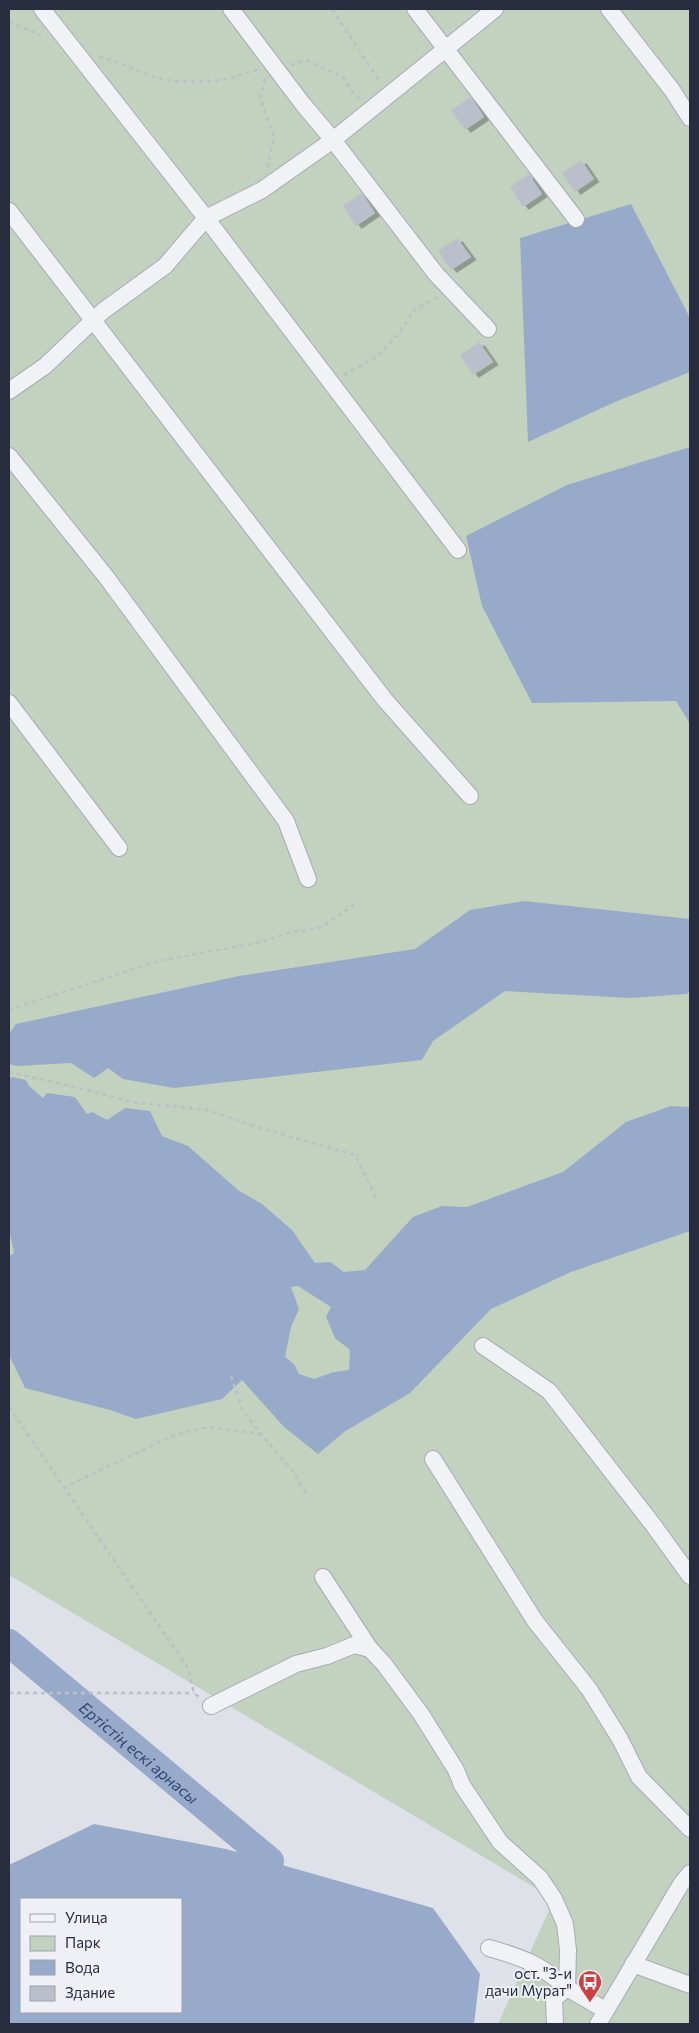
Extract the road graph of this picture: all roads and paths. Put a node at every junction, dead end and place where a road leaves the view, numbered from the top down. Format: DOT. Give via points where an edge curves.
graph roads {
  1 [pos="42,9"];
  2 [pos="231,9"];
  3 [pos="332,9"];
  4 [pos="415,9"];
  5 [pos="495,9"];
  6 [pos="609,9"];
  7 [pos="445,49"];
  8 [pos="77,54"];
  9 [pos="277,69"];
  10 [pos="389,95"];
  11 [pos="375,106"];
  12 [pos="690,118"];
  13 [pos="333,140"];
  14 [pos="262,190"];
  15 [pos="9,211"];
  16 [pos="206,218"];
  17 [pos="576,219"];
  18 [pos="451,290"];
  19 [pos="92,321"];
  20 [pos="488,328"];
  21 [pos="330,382"];
  22 [pos="9,391"];
  23 [pos="9,456"];
  24 [pos="458,550"];
  25 [pos="9,703"];
  26 [pos="470,796"];
  27 [pos="118,848"];
  28 [pos="308,879"];
  29 [pos="355,904"];
  30 [pos="9,1010"];
  31 [pos="9,1072"];
  32 [pos="376,1198"];
  33 [pos="484,1346"];
  34 [pos="231,1376"];
  35 [pos="9,1407"];
  36 [pos="261,1434"];
  37 [pos="433,1459"];
  38 [pos="63,1488"];
  39 [pos="306,1495"];
  40 [pos="690,1576"];
  41 [pos="323,1577"];
  42 [pos="370,1649"];
  43 [pos="9,1692"];
  44 [pos="194,1694"];
  45 [pos="211,1706"];
  46 [pos="690,1828"];
  47 [pos="690,1873"];
  48 [pos="490,1948"];
  49 [pos="633,1964"];
  50 [pos="690,1984"];
  51 [pos="567,1988"];
  52 [pos="601,2017"];
  53 [pos="555,2024"];
  1 -- 8 [label="street"];
  2 -- 9 [label="street"];
  3 -- 10 [label="path"];
  4 -- 7 [label="street"];
  5 -- 7 [label="street"];
  6 -- 12 [label="street"];
  7 -- 10 [label="street"];
  7 -- 17 [label="street"];
  8 -- 9 [label="path" via="114,60 161,79 231,78 249,71"];
  8 -- 16 [label="street"];
  9 -- 11 [label="path" via="306,60 343,77 355,96"];
  9 -- 13 [label="street"];
  9 -- 14 [label="path" via="266,77 260,98 274,137"];
  10 -- 11 [label="street"];
  11 -- 13 [label="street"];
  13 -- 14 [label="street"];
  13 -- 18 [label="street"];
  14 -- 16 [label="street"];
  15 -- 19 [label="street"];
  16 -- 19 [label="street" via="165,266"];
  16 -- 21 [label="street"];
  18 -- 20 [label="street"];
  18 -- 21 [label="path" via="415,309 398,334 376,357"];
  19 -- 22 [label="street" via="45,366"];
  19 -- 26 [label="street" via="385,700"];
  21 -- 24 [label="street"];
  23 -- 28 [label="street" via="107,578 286,820"];
  25 -- 27 [label="street"];
  29 -- 30 [label="path" via="322,927 262,942 158,961"];
  31 -- 32 [label="path" via="130,1102 208,1110 355,1155"];
  33 -- 40 [label="street" via="549,1391"];
  34 -- 36 [label="path" via="242,1409"];
  35 -- 38 [label="path"];
  36 -- 38 [label="path" via="208,1427 174,1435"];
  36 -- 39 [label="path" via="293,1471"];
  37 -- 46 [label="street" via="535,1621 589,1689 639,1777"];
  38 -- 44 [label="path" via="188,1668"];
  41 -- 42 [label="street"];
  42 -- 45 [label="street" via="354,1645 296,1664"];
  42 -- 51 [label="street" via="421,1714 500,1842 540,1878 554,1899 565,1924"];
  43 -- 44 [label="path"];
  44 -- 45 [label="path"];
  47 -- 49 [label="street"];
  48 -- 51 [label="street" via="536,1964"];
  49 -- 50 [label="street"];
  49 -- 52 [label="street"];
  51 -- 52 [label="street"];
  51 -- 53 [label="street" via="554,2000"];
}
